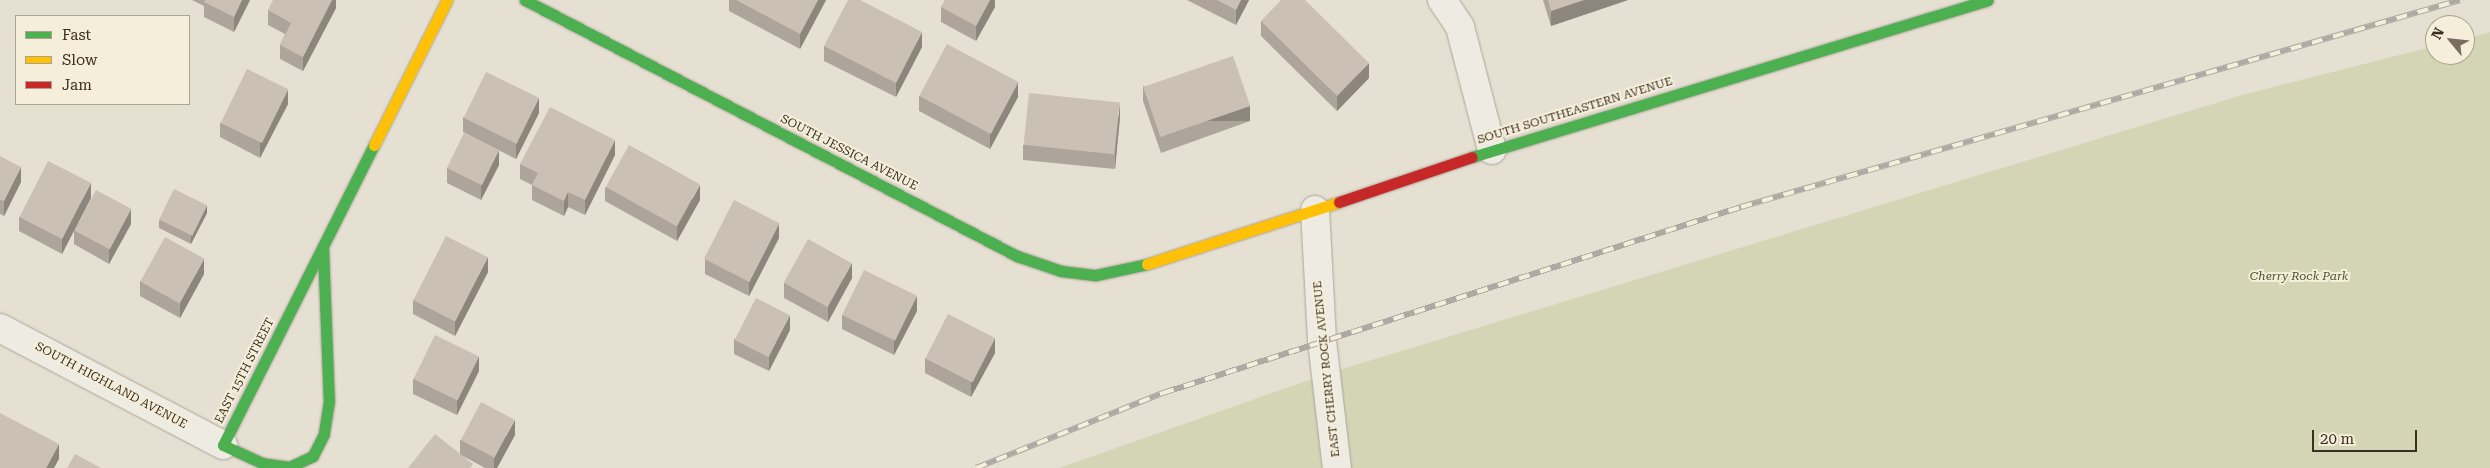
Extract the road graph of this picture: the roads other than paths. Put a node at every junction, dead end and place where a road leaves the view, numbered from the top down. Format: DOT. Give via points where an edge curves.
graph roads {
  1 [pos="447,0"];
  2 [pos="525,0"];
  3 [pos="1442,0"];
  4 [pos="1988,0"];
  5 [pos="1492,150"];
  6 [pos="1315,210"];
  7 [pos="323,248"];
  8 [pos="1173,258"];
  9 [pos="0,328"];
  10 [pos="223,444"];
  11 [pos="1337,468"];
  1 -- 7 [label="street, EAST 15TH STREET"];
  2 -- 8 [label="street, SOUTH JESSICA AVENUE" via="1017,256 1061,271 1096,275"];
  3 -- 5 [label="street" via="1460,26"];
  4 -- 5 [label="street, SOUTH SOUTHEASTERN AVENUE"];
  5 -- 6 [label="street, SOUTH SOUTHEASTERN AVENUE"];
  6 -- 8 [label="street, SOUTH SOUTHEASTERN AVENUE"];
  6 -- 11 [label="street, EAST CHERRY ROCK AVENUE" via="1322,341"];
  7 -- 10 [label="street, EAST 15TH STREET"];
  7 -- 10 [label="street, EAST 15TH STREET" via="329,401 324,434 313,456 289,467 262,463"];
  9 -- 10 [label="street, SOUTH HIGHLAND AVENUE"];
}
